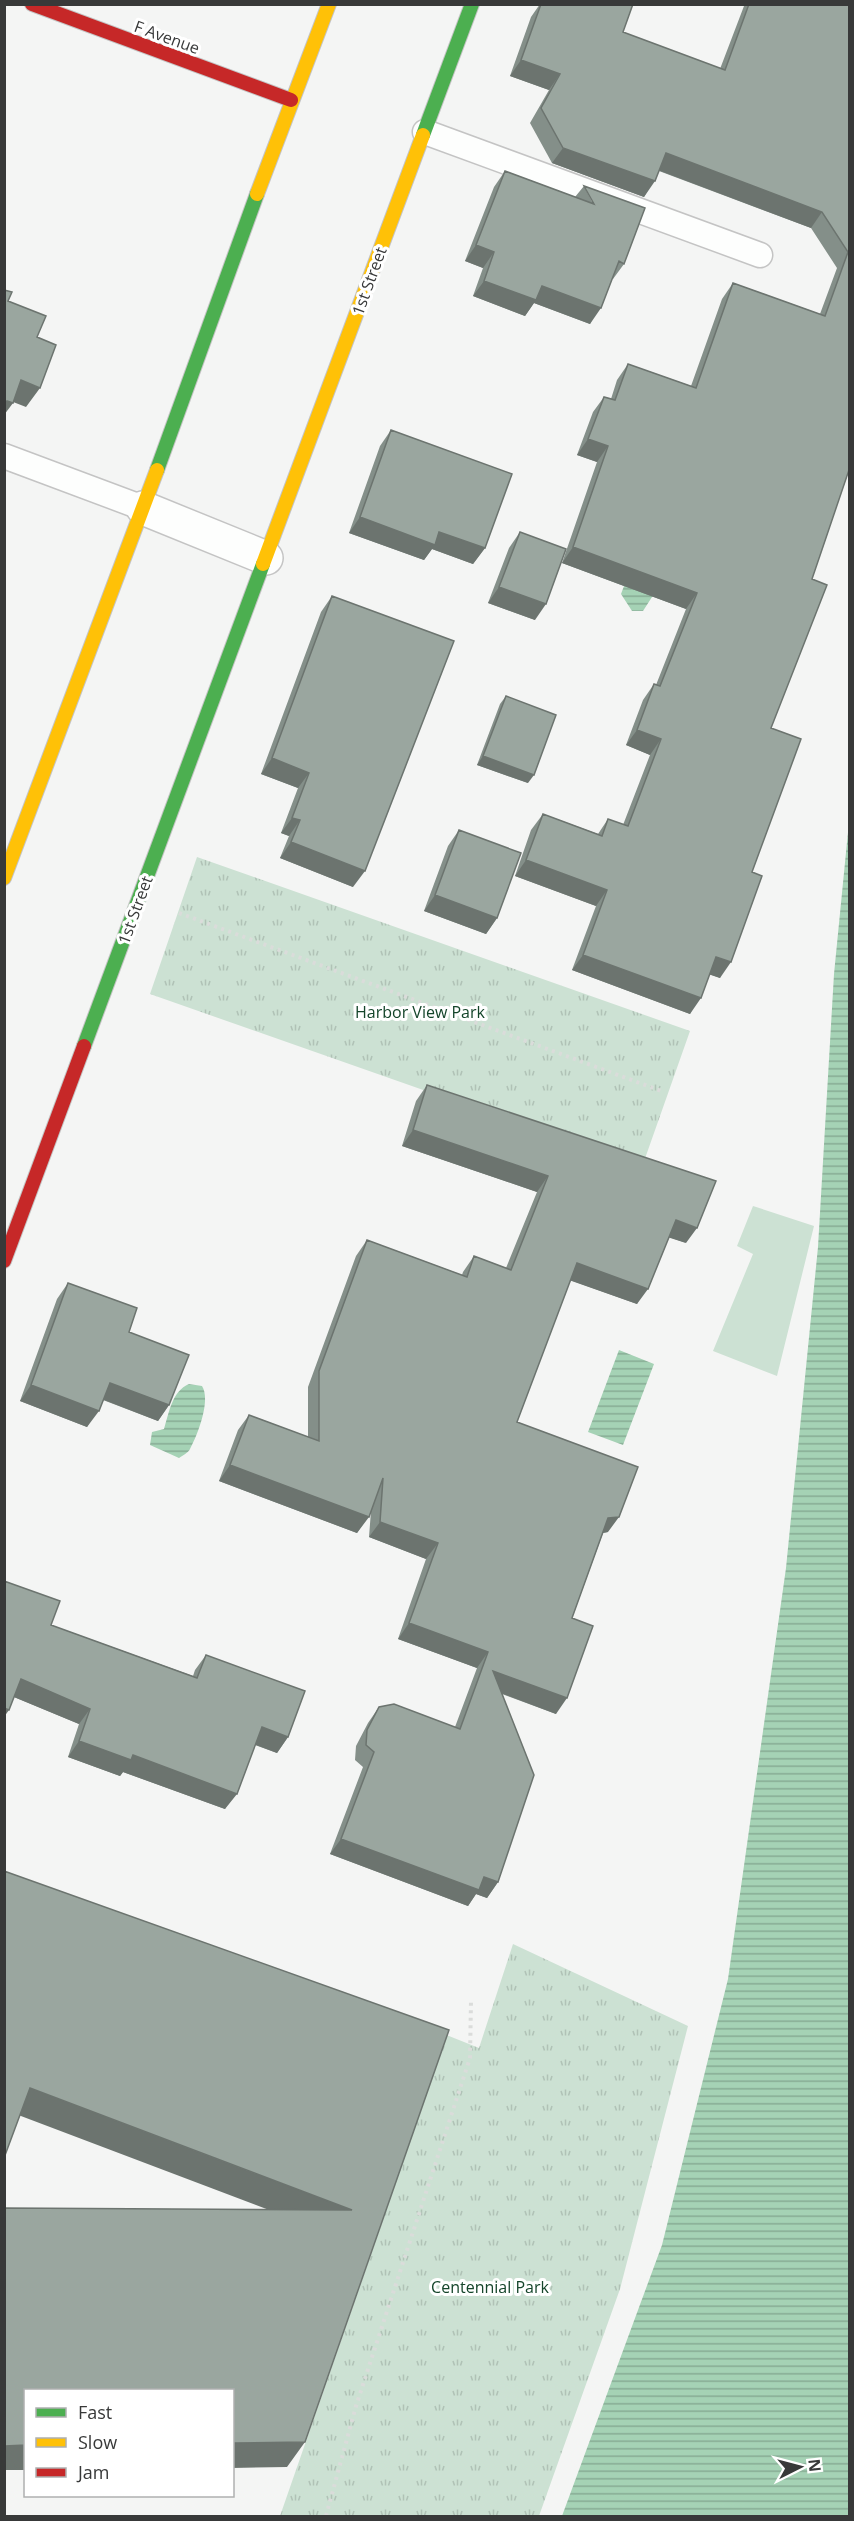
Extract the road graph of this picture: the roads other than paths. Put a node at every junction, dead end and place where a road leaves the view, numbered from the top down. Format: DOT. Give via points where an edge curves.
graph roads {
  1 [pos="32,4"];
  2 [pos="329,4"];
  3 [pos="472,4"];
  4 [pos="291,100"];
  5 [pos="425,132"];
  6 [pos="760,255"];
  7 [pos="4,456"];
  8 [pos="143,508"];
  9 [pos="266,558"];
  10 [pos="4,878"];
  11 [pos="4,1261"];
  1 -- 4 [label="street, F Avenue"];
  2 -- 4 [label="street"];
  3 -- 5 [label="street, 1st Street"];
  4 -- 8 [label="street"];
  5 -- 6 [label="lane"];
  5 -- 9 [label="street, 1st Street"];
  7 -- 8 [label="lane"];
  8 -- 9 [label="street"];
  8 -- 10 [label="street"];
  9 -- 11 [label="street, 1st Street"];
}
